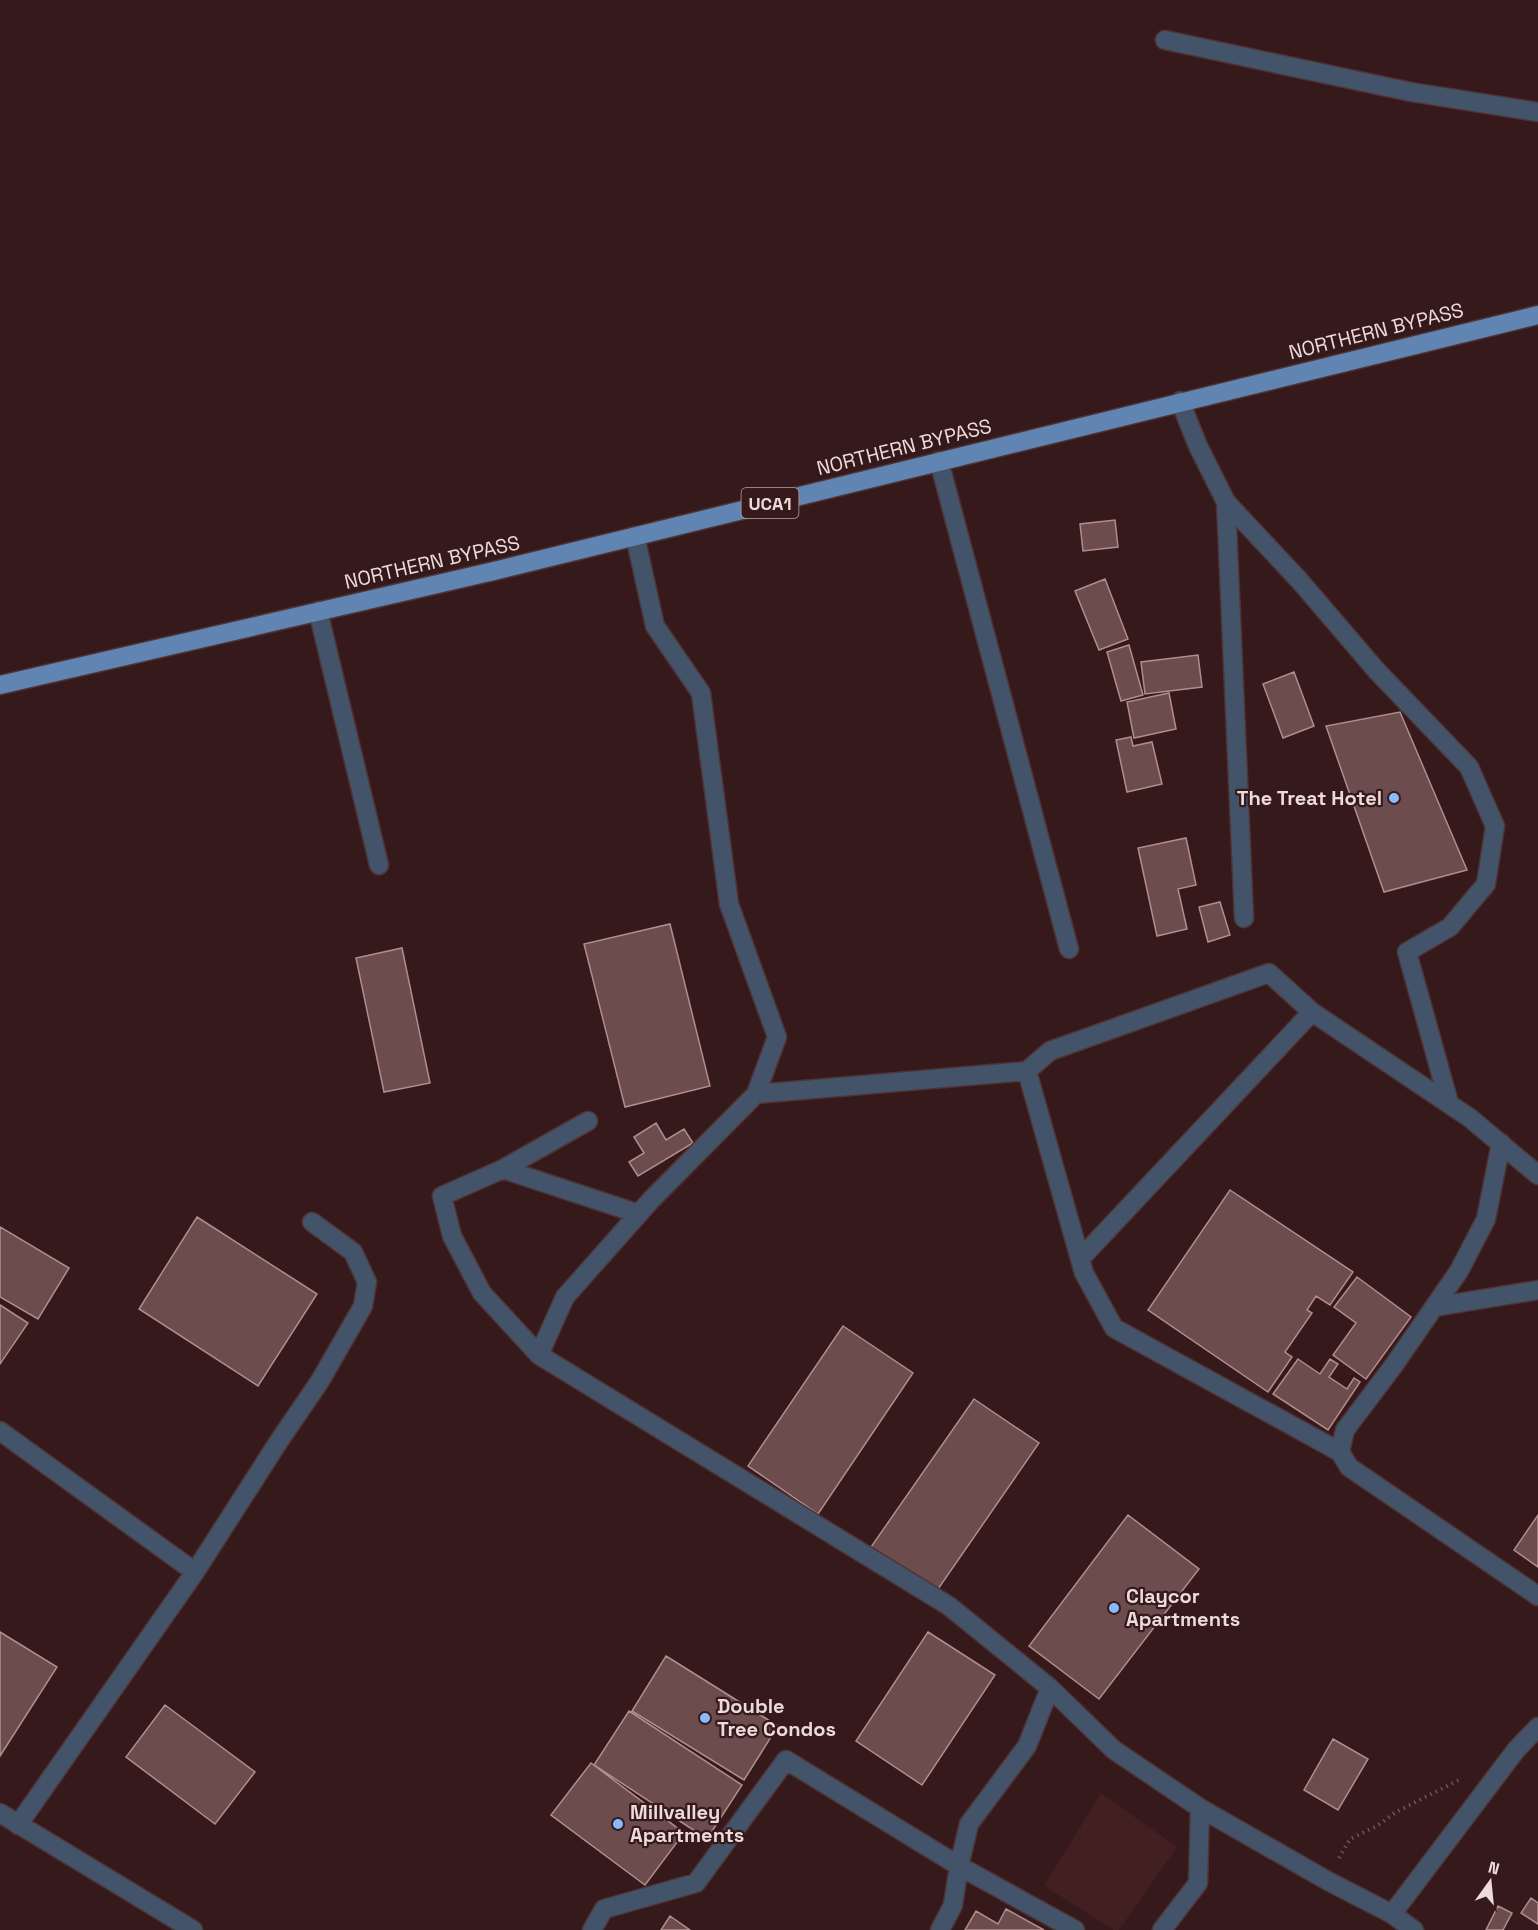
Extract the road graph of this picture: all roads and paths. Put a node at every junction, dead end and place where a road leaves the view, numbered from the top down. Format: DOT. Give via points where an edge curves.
graph roads {
  1 [pos="1165,40"];
  2 [pos="1538,112"];
  3 [pos="1538,315"];
  4 [pos="1180,401"];
  5 [pos="939,461"];
  6 [pos="1226,502"];
  7 [pos="635,537"];
  8 [pos="318,611"];
  9 [pos="2,683"];
  10 [pos="379,865"];
  11 [pos="1244,918"];
  12 [pos="1070,949"];
  13 [pos="1312,1012"];
  14 [pos="1027,1071"];
  15 [pos="756,1094"];
  16 [pos="1449,1104"];
  17 [pos="588,1121"];
  18 [pos="1501,1143"];
  19 [pos="503,1169"];
  20 [pos="1538,1175"];
  21 [pos="639,1214"];
  22 [pos="312,1222"];
  23 [pos="1080,1259"];
  24 [pos="1538,1290"];
  25 [pos="1434,1307"];
  26 [pos="539,1355"];
  27 [pos="0,1431"];
  28 [pos="1340,1452"];
  29 [pos="195,1572"];
  30 [pos="1538,1596"];
  31 [pos="1050,1688"];
  32 [pos="1538,1727"];
  33 [pos="1467,1776"];
  34 [pos="1200,1808"];
  35 [pos="0,1814"];
  36 [pos="18,1825"];
  37 [pos="958,1866"];
  38 [pos="1333,1868"];
  39 [pos="1392,1914"];
  40 [pos="193,1930"];
  41 [pos="592,1930"];
  42 [pos="940,1930"];
  43 [pos="1075,1930"];
  44 [pos="1162,1930"];
  45 [pos="1414,1930"];
  1 -- 2 [label="street" via="1411,92"];
  3 -- 4 [label="main road, NORTHERN BYPASS / UCA1"];
  4 -- 5 [label="main road, NORTHERN BYPASS / UCA1"];
  4 -- 6 [label="street"];
  5 -- 7 [label="main road, NORTHERN BYPASS / UCA1"];
  5 -- 12 [label="street"];
  6 -- 11 [label="street"];
  6 -- 16 [label="street" via="1469,768 1495,826 1485,884 1450,927 1407,952"];
  7 -- 8 [label="main road, NORTHERN BYPASS / UCA1"];
  7 -- 15 [label="street" via="655,626 701,693 729,904 777,1037"];
  8 -- 9 [label="main road, NORTHERN BYPASS / UCA1"];
  8 -- 10 [label="street"];
  13 -- 14 [label="street" via="1269,973 1050,1051"];
  13 -- 16 [label="street"];
  13 -- 23 [label="street"];
  14 -- 15 [label="street"];
  14 -- 23 [label="street"];
  15 -- 21 [label="street"];
  16 -- 18 [label="street"];
  17 -- 19 [label="street"];
  18 -- 20 [label="street"];
  18 -- 25 [label="street" via="1486,1219 1459,1271"];
  19 -- 21 [label="street"];
  19 -- 26 [label="street" via="442,1196 452,1236 482,1293"];
  21 -- 26 [label="street" via="566,1297"];
  22 -- 29 [label="street" via="353,1252 367,1282 363,1306 320,1381"];
  23 -- 28 [label="street" via="1114,1328"];
  24 -- 25 [label="street"];
  25 -- 28 [label="street" via="1345,1430"];
  26 -- 31 [label="street" via="949,1606"];
  27 -- 29 [label="street"];
  28 -- 30 [label="street" via="1349,1467"];
  29 -- 36 [label="street"];
  31 -- 34 [label="street" via="1114,1750"];
  31 -- 37 [label="street" via="1027,1746 969,1824"];
  32 -- 39 [label="street" via="1516,1750"];
  33 -- 38 [label="path" via="1350,1839"];
  34 -- 39 [label="street"];
  34 -- 44 [label="street" via="1198,1883"];
  35 -- 36 [label="street"];
  36 -- 40 [label="street"];
  37 -- 41 [label="street" via="786,1760 696,1883 604,1909"];
  37 -- 42 [label="street" via="953,1905"];
  37 -- 43 [label="street"];
  39 -- 45 [label="street"];
}
